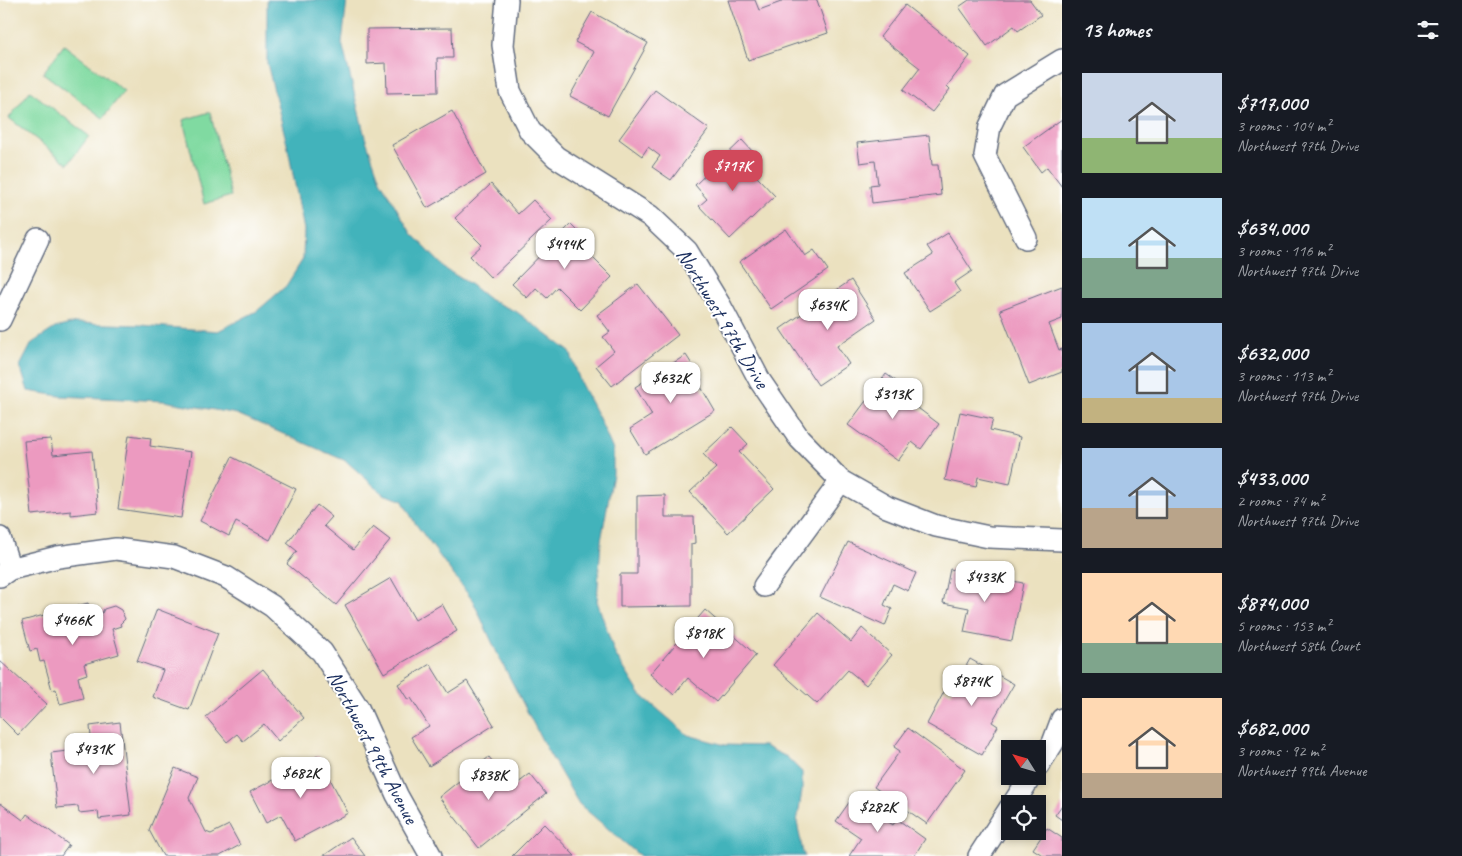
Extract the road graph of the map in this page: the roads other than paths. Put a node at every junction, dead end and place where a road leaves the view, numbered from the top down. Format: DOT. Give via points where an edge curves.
graph roads {
  1 [pos="507,0"];
  2 [pos="1062,60"];
  3 [pos="1026,238"];
  4 [pos="38,239"];
  5 [pos="0,320"];
  6 [pos="841,480"];
  7 [pos="0,538"];
  8 [pos="1062,540"];
  9 [pos="5,573"];
  10 [pos="764,586"];
  11 [pos="1062,719"];
  12 [pos="1046,753"];
  13 [pos="1001,822"];
  14 [pos="431,856"];
  15 [pos="979,856"];
  1 -- 6 [label="street, Northwest 97th Drive" via="502,45 510,91 530,131 556,157 650,216 687,252 721,307 760,381 799,438"];
  2 -- 3 [label="street" via="1005,95 990,126 985,156"];
  4 -- 5 [label="street"];
  6 -- 8 [label="street, Northwest 97th Drive" via="887,507 936,526 989,537"];
  6 -- 10 [label="street"];
  7 -- 9 [label="street"];
  9 -- 14 [label="street, Northwest 99th Avenue" via="58,556 116,549 174,557 226,577 272,606 322,652 358,708 397,795"];
  11 -- 12 [label="street"];
  13 -- 15 [label="street"];
}
